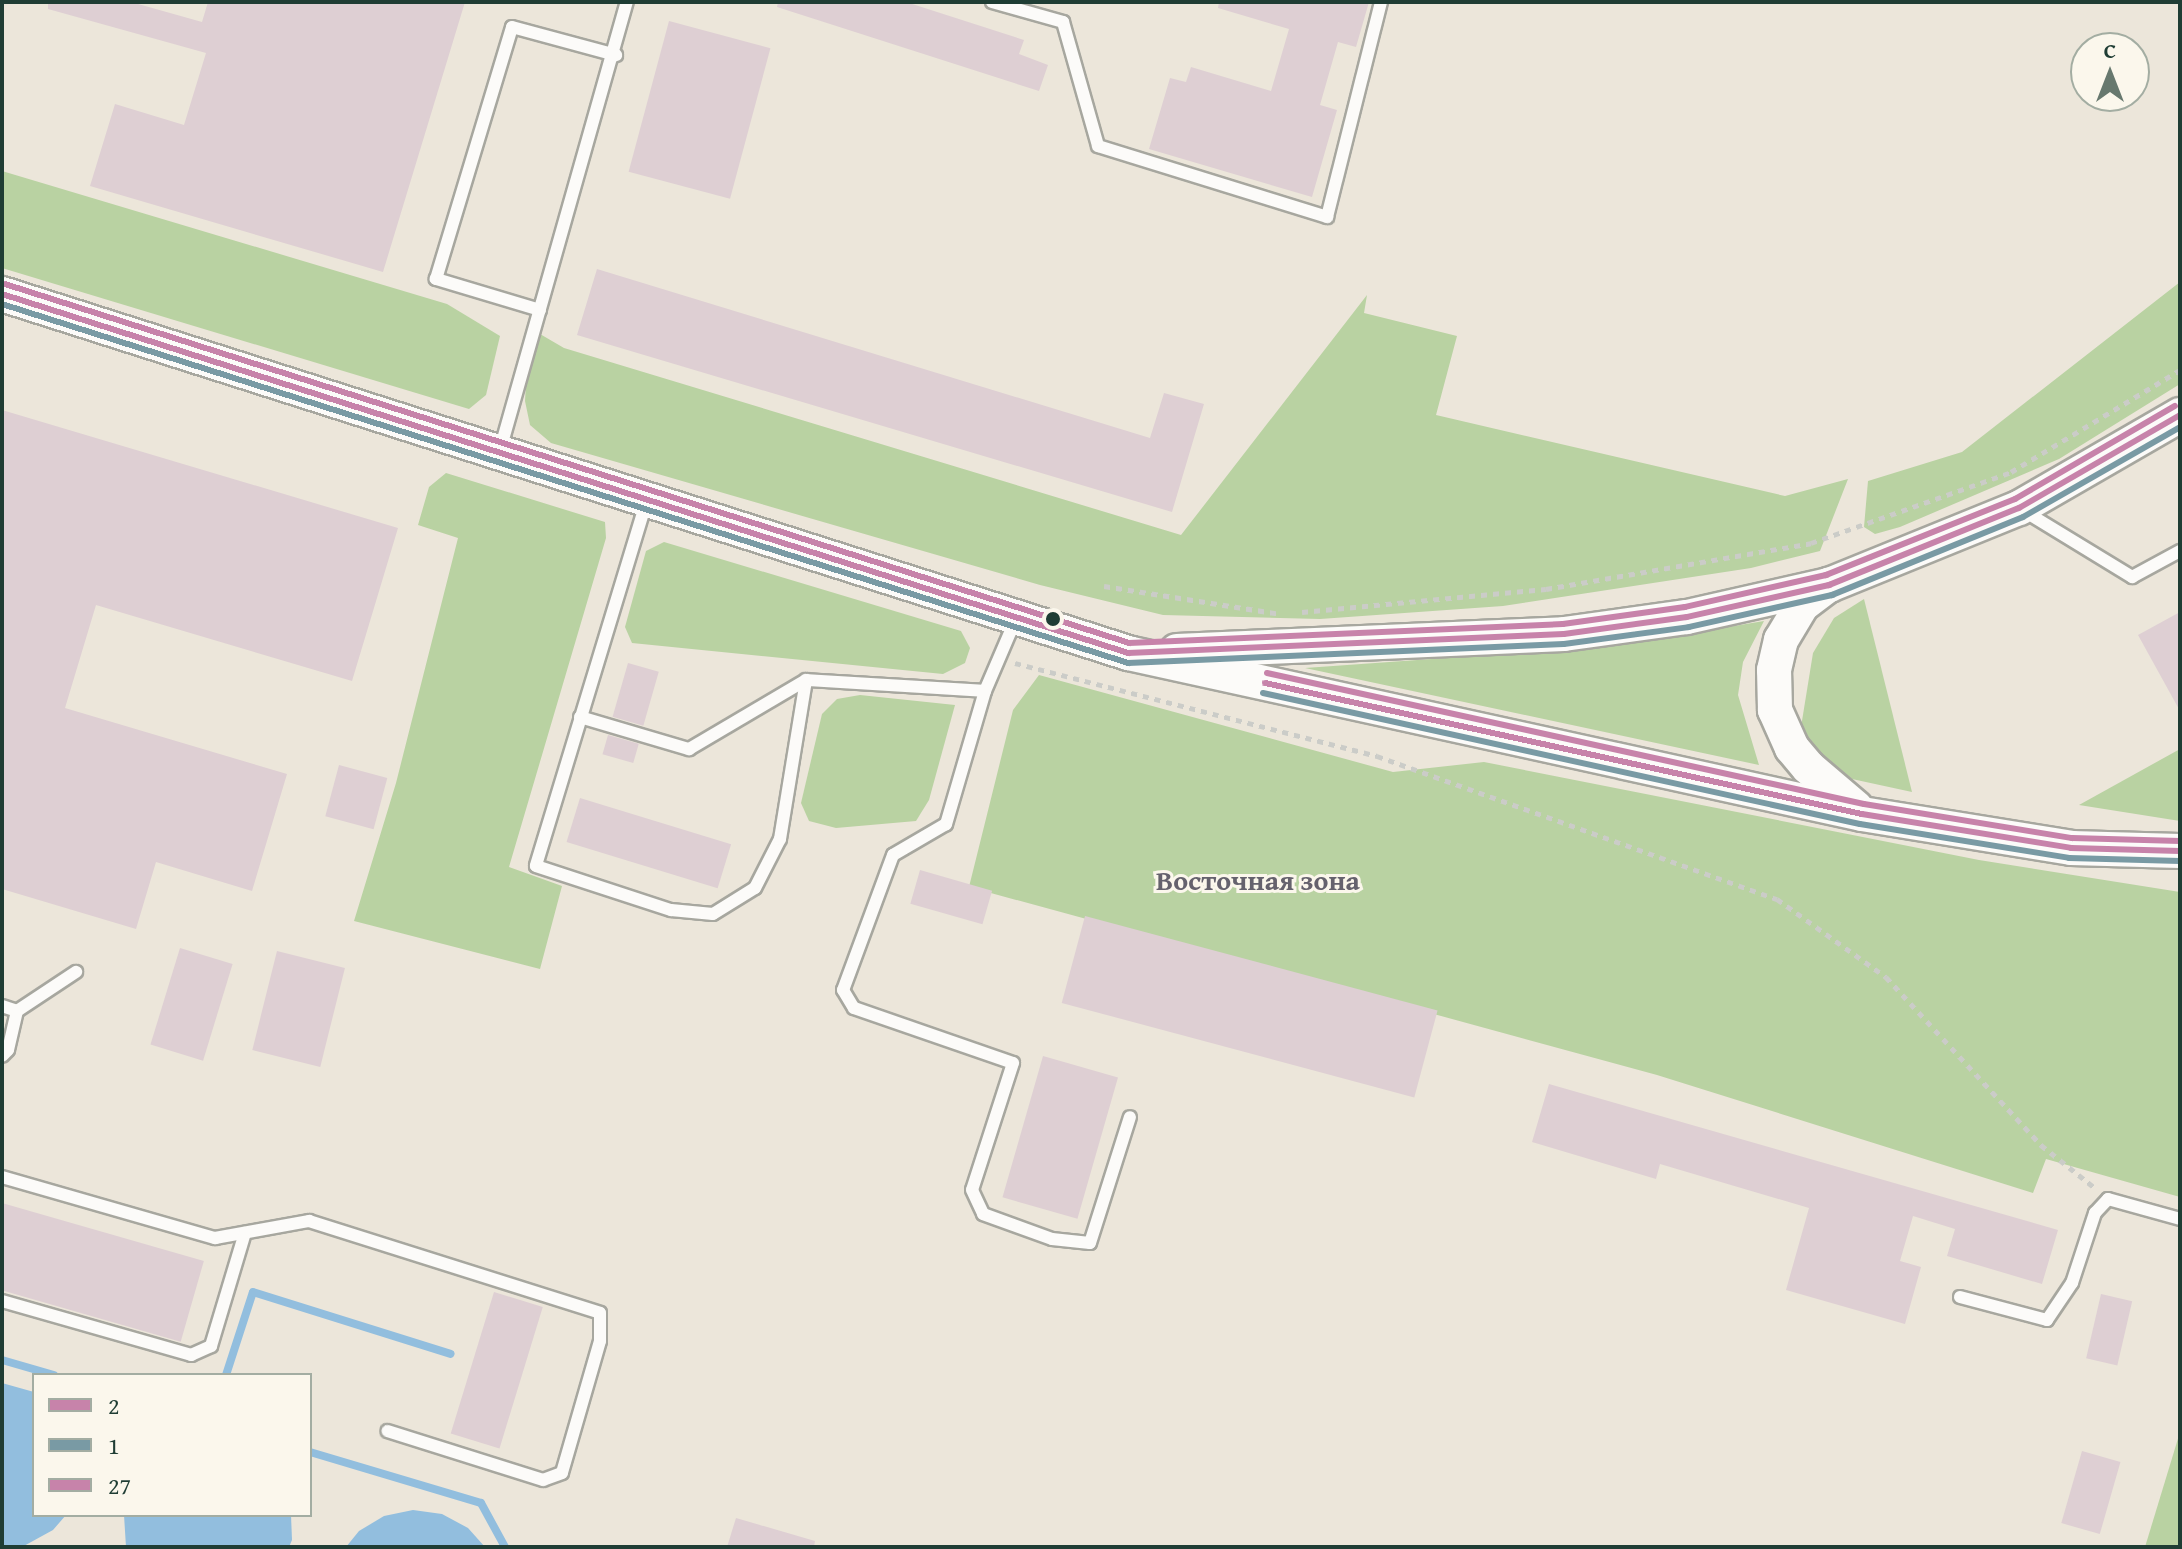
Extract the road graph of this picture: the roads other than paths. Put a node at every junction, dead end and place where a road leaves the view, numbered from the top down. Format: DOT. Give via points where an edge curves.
graph roads {
  1 [pos="627,2"];
  2 [pos="992,2"];
  3 [pos="1381,2"];
  4 [pos="616,55"];
  5 [pos="2,294"];
  6 [pos="540,310"];
  7 [pos="2180,415"];
  8 [pos="499,453"];
  9 [pos="647,500"];
  10 [pos="2019,508"];
  11 [pos="2180,551"];
  12 [pos="1829,585"];
  13 [pos="1016,618"];
  14 [pos="1128,653"];
  15 [pos="806,680"];
  16 [pos="985,691"];
  17 [pos="580,717"];
  18 [pos="1862,814"];
  19 [pos="2180,851"];
  20 [pos="76,972"];
  21 [pos="2,1006"];
  22 [pos="17,1011"];
  23 [pos="2,1056"];
  24 [pos="1130,1117"];
  25 [pos="2,1177"];
  26 [pos="2180,1219"];
  27 [pos="245,1233"];
  28 [pos="1960,1297"];
  29 [pos="2,1301"];
  30 [pos="388,1431"];
  1 -- 4 [label="lane"];
  2 -- 3 [label="lane" via="1063,22 1098,146 1327,217"];
  4 -- 6 [label="lane"];
  4 -- 6 [label="lane" via="512,27 436,279"];
  5 -- 8 [label="main road"];
  6 -- 8 [label="lane"];
  7 -- 10 [label="main road"];
  8 -- 9 [label="main road"];
  9 -- 13 [label="main road"];
  9 -- 17 [label="lane"];
  10 -- 11 [label="lane" via="2132,577"];
  10 -- 12 [label="main road"];
  12 -- 14 [label="main road" via="1687,617 1564,634"];
  12 -- 18 [label="main road" via="1802,605 1781,640 1774,670 1775,710 1792,748"];
  13 -- 14 [label="main road"];
  13 -- 16 [label="lane"];
  14 -- 18 [label="main road"];
  15 -- 16 [label="lane"];
  15 -- 17 [label="lane" via="689,749"];
  15 -- 17 [label="lane" via="780,839 755,888 713,914 671,910 536,866"];
  16 -- 24 [label="lane" via="946,824 893,855 843,990 854,1008 1013,1063 972,1190 983,1214 1052,1239 1090,1243"];
  18 -- 19 [label="main road" via="2071,848"];
  20 -- 22 [label="lane"];
  21 -- 22 [label="lane"];
  22 -- 23 [label="lane"];
  25 -- 27 [label="lane" via="215,1238"];
  26 -- 28 [label="lane" via="2108,1199 2095,1213 2072,1283 2047,1320"];
  27 -- 29 [label="lane" via="211,1346 191,1355"];
  27 -- 30 [label="lane" via="309,1221 600,1313 600,1341 562,1473 543,1480"];
}
